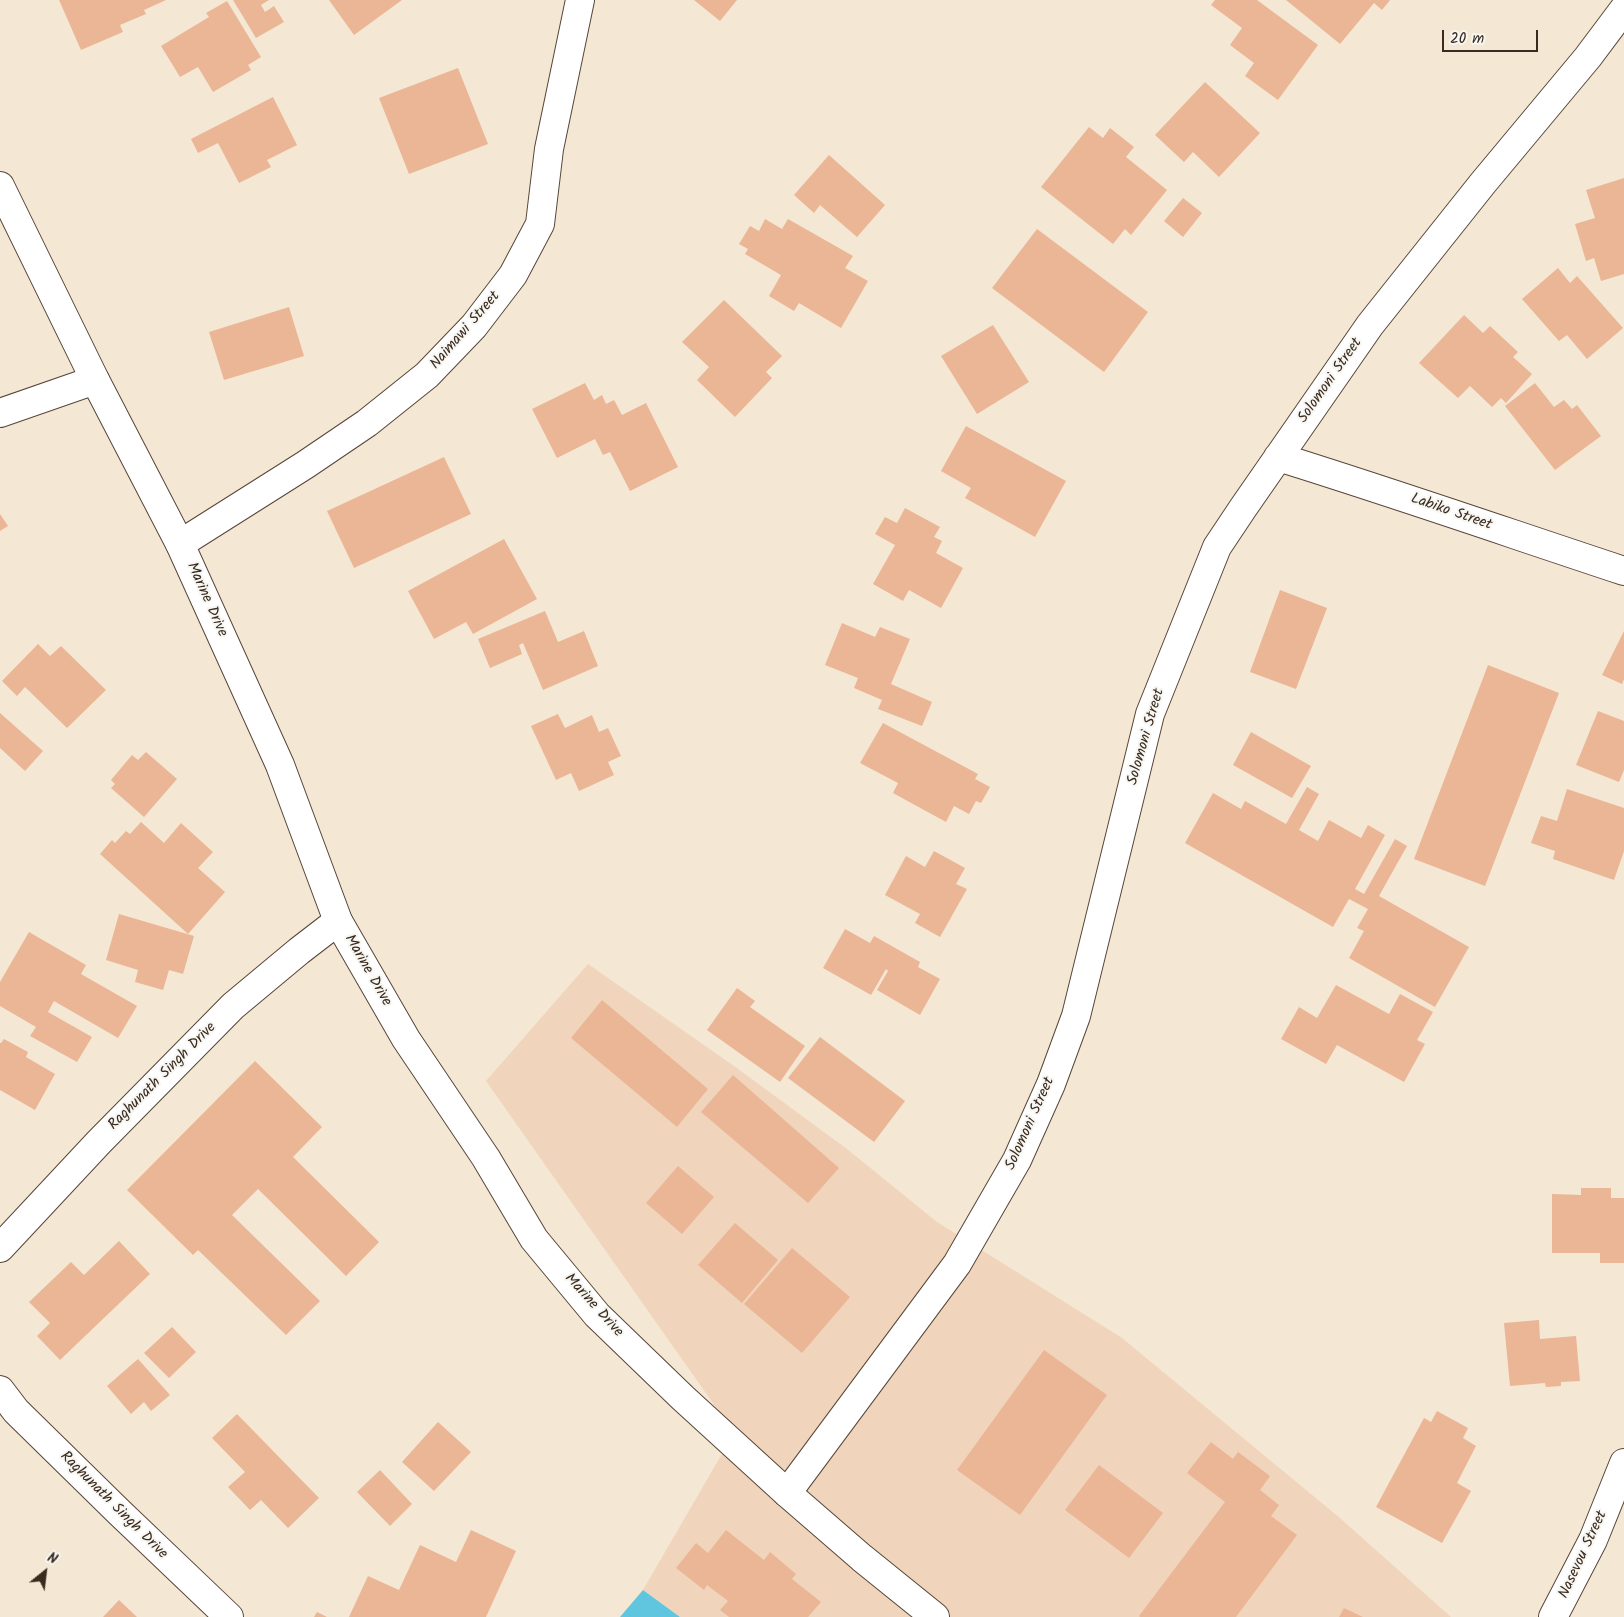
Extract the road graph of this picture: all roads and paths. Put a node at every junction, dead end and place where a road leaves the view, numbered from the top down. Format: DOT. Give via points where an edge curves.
graph roads {
  1 [pos="580,0"];
  2 [pos="1624,9"];
  3 [pos="0,186"];
  4 [pos="95,380"];
  5 [pos="0,413"];
  6 [pos="1278,457"];
  7 [pos="180,544"];
  8 [pos="1624,571"];
  9 [pos="338,921"];
  10 [pos="0,1248"];
  11 [pos="0,1390"];
  12 [pos="1624,1464"];
  13 [pos="787,1493"];
  14 [pos="229,1617"];
  15 [pos="935,1617"];
  16 [pos="1554,1617"];
  1 -- 7 [label="main road, Naimawi Street" via="549,149 540,224 513,275 474,326 427,375 367,423"];
  2 -- 6 [label="main road, Solomoni Street" via="1370,326"];
  3 -- 4 [label="main road, Marine Drive"];
  4 -- 5 [label="main road"];
  4 -- 7 [label="main road, Marine Drive"];
  6 -- 8 [label="main road, Labiko Street"];
  6 -- 13 [label="main road, Solomoni Street" via="1217,547 1150,714 1076,1016 1051,1084 1017,1160 957,1264"];
  7 -- 9 [label="main road, Marine Drive" via="280,765"];
  9 -- 10 [label="main road, Raghunath Singh Drive" via="226,1013 125,1114"];
  9 -- 13 [label="main road, Marine Drive" via="406,1039 486,1158 534,1239 597,1315"];
  11 -- 14 [label="main road, Raghunath Singh Drive" via="16,1411"];
  12 -- 16 [label="main road, Nasevou Street" via="1593,1540"];
  13 -- 15 [label="main road, Marine Drive"];
}
